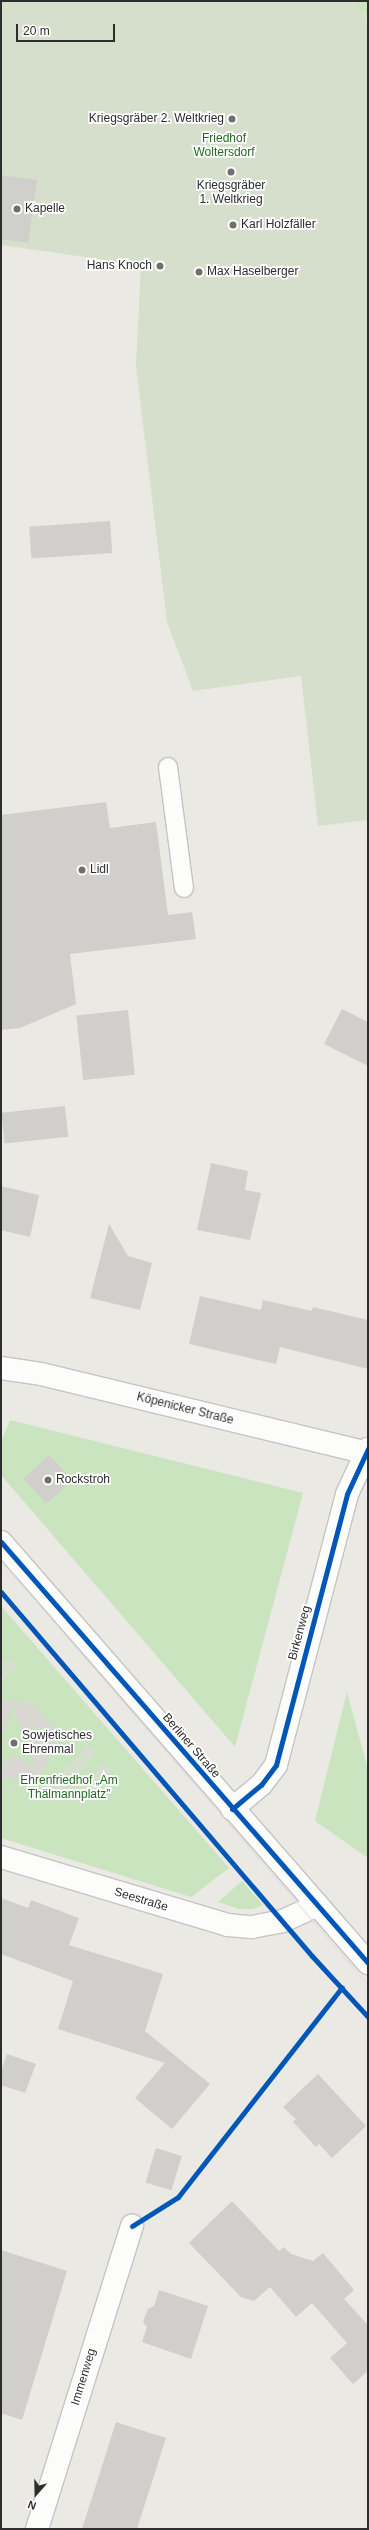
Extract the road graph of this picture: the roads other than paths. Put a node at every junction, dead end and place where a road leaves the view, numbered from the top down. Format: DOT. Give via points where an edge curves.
graph roads {
  1 [pos="168,767"];
  2 [pos="184,888"];
  3 [pos="1,1368"];
  4 [pos="367,1451"];
  5 [pos="1,1542"];
  6 [pos="232,1809"];
  7 [pos="1,1857"];
  8 [pos="318,1905"];
  9 [pos="368,1963"];
  10 [pos="132,2226"];
  11 [pos="37,2529"];
  1 -- 2 [label="lane"];
  3 -- 4 [label="street, Köpenicker Straße" via="41,1374"];
  4 -- 6 [label="street, Birkenweg" via="347,1494 276,1765 261,1785"];
  5 -- 6 [label="street, Berliner Straße"];
  6 -- 8 [label="street, Berliner Straße"];
  7 -- 8 [label="street, Seestraße" via="212,1922 252,1926 283,1921"];
  8 -- 9 [label="street, Berliner Straße"];
  10 -- 11 [label="street, Immenweg"];
}
